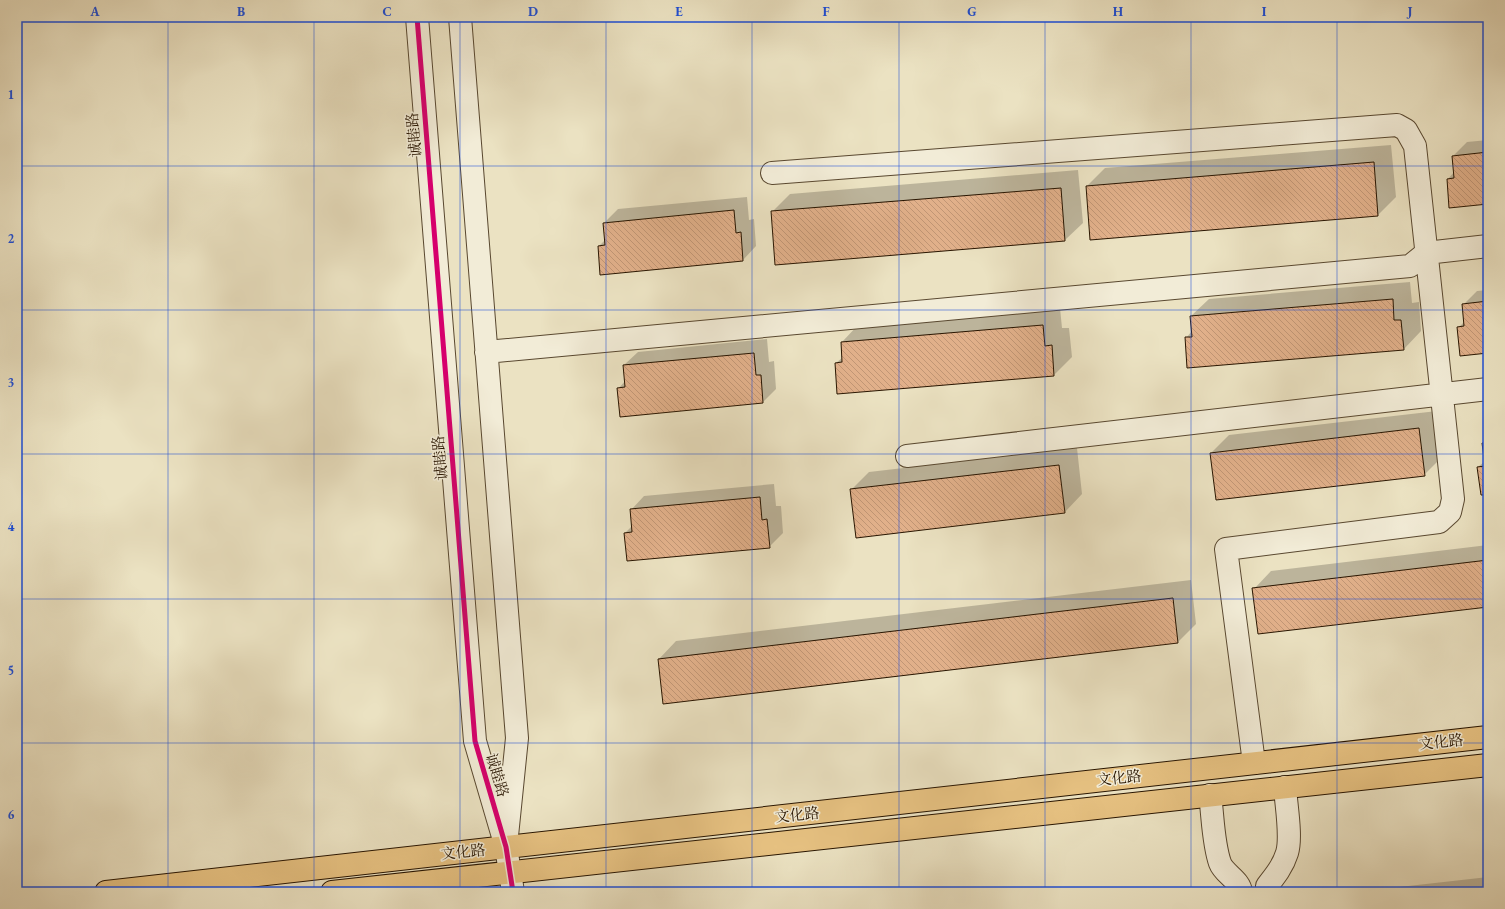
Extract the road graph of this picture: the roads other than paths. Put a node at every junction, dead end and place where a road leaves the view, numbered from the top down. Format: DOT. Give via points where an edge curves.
graph roads {
  1 [pos="417,17"];
  2 [pos="460,17"];
  3 [pos="772,173"];
  4 [pos="1488,246"];
  5 [pos="1426,253"];
  6 [pos="486,352"];
  7 [pos="1488,389"];
  8 [pos="1442,395"];
  9 [pos="907,456"];
  10 [pos="1488,737"];
  11 [pos="1254,763"];
  12 [pos="1488,765"];
  13 [pos="1285,787"];
  14 [pos="1210,795"];
  15 [pos="506,847"];
  16 [pos="511,882"];
  17 [pos="106,892"];
  18 [pos="332,892"];
  19 [pos="1241,892"];
  20 [pos="1268,892"];
  1 -- 15 [label="street, 诚睦路" via="475,741"];
  2 -- 6 [label="street"];
  3 -- 5 [label="street" via="1397,126 1406,130 1415,146"];
  4 -- 5 [label="street"];
  5 -- 6 [label="street" via="1410,266"];
  5 -- 8 [label="street"];
  6 -- 15 [label="street" via="517,738"];
  7 -- 8 [label="street"];
  8 -- 9 [label="street"];
  8 -- 11 [label="street" via="1453,499 1450,512 1439,522 1226,549"];
  10 -- 11 [label="main road, 文化路"];
  11 -- 15 [label="main road, 文化路"];
  12 -- 13 [label="main road, 文化路"];
  13 -- 14 [label="main road, 文化路"];
  13 -- 20 [label="street" via="1289,842 1283,864 1267,886"];
  14 -- 16 [label="main road, 文化路"];
  14 -- 19 [label="street" via="1220,863 1223,870 1241,888"];
  15 -- 16 [label="street, 诚睦路"];
  15 -- 17 [label="main road, 文化路"];
  16 -- 18 [label="main road, 文化路"];
}
